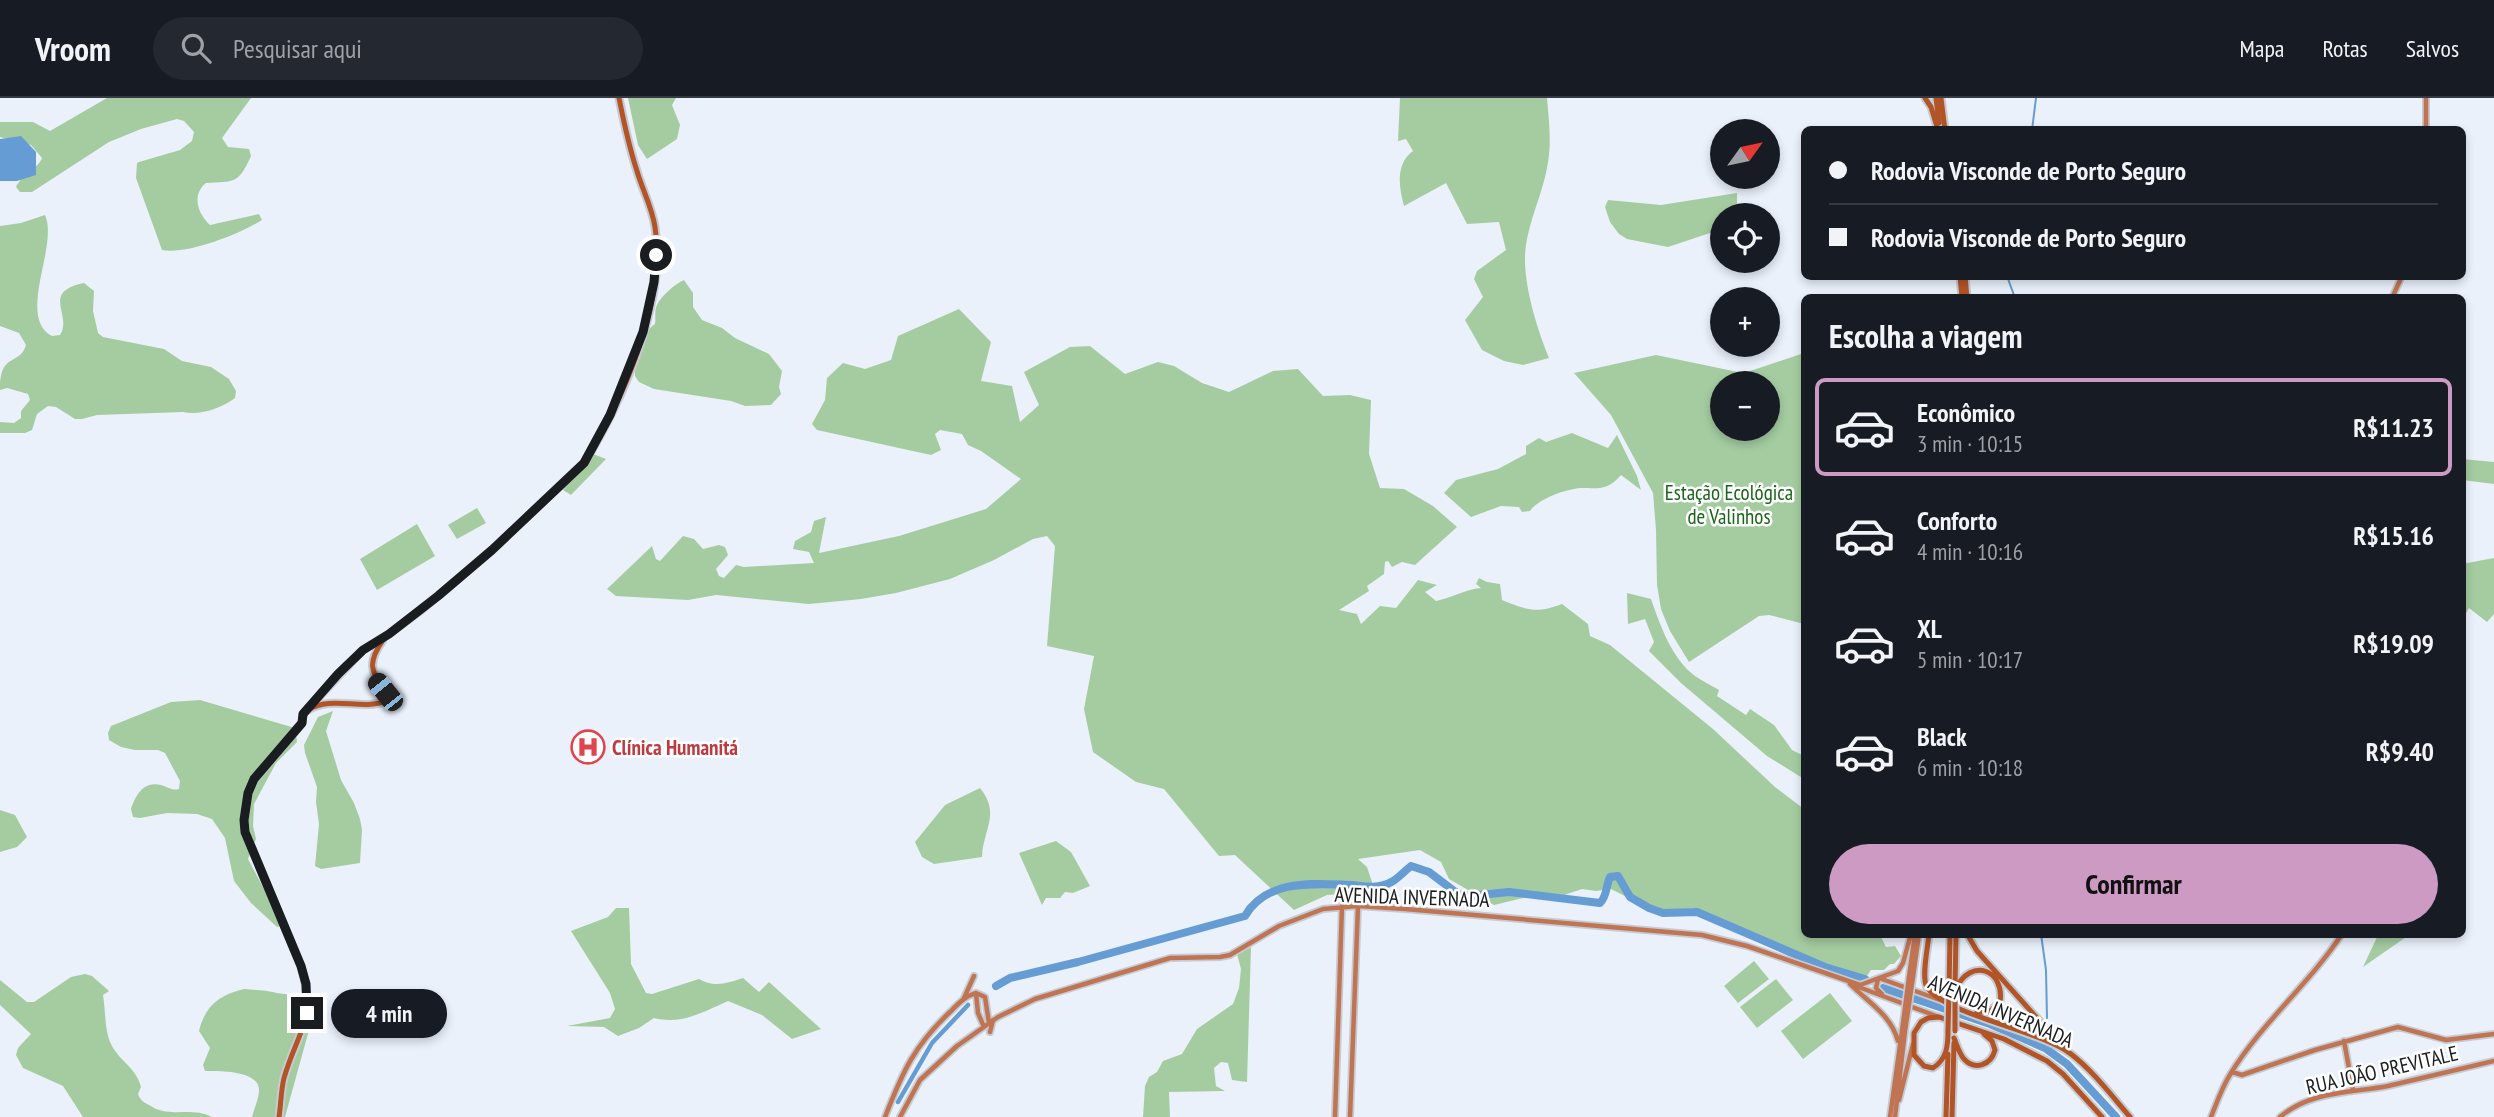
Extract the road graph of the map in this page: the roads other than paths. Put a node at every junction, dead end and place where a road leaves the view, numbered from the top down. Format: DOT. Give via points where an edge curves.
graph roads {
  1 [pos="619,98"];
  2 [pos="1925,98"];
  3 [pos="1938,98"];
  4 [pos="2426,98"];
  5 [pos="1939,126"];
  6 [pos="1941,126"];
  7 [pos="2426,126"];
  8 [pos="389,634"];
  9 [pos="363,650"];
  10 [pos="372,661"];
  11 [pos="320,693"];
  12 [pos="335,703"];
  13 [pos="303,714"];
  14 [pos="1342,906"];
  15 [pos="1358,906"];
  16 [pos="1912,938"];
  17 [pos="1915,938"];
  18 [pos="1915,938"];
  19 [pos="1929,938"];
  20 [pos="1950,938"];
  21 [pos="1956,938"];
  22 [pos="1970,938"];
  23 [pos="2339,938"];
  24 [pos="974,976"];
  25 [pos="1911,977"];
  26 [pos="1878,978"];
  27 [pos="1839,979"];
  28 [pos="1850,984"];
  29 [pos="1953,991"];
  30 [pos="976,993"];
  31 [pos="963,999"];
  32 [pos="1890,999"];
  33 [pos="1943,1002"];
  34 [pos="1968,1011"];
  35 [pos="987,1012"];
  36 [pos="1939,1017"];
  37 [pos="991,1022"];
  38 [pos="976,1031"];
  39 [pos="1904,1031"];
  40 [pos="1978,1031"];
  41 [pos="1952,1033"];
  42 [pos="2494,1034"];
  43 [pos="2344,1041"];
  44 [pos="1913,1044"];
  45 [pos="1948,1047"];
  46 [pos="1899,1048"];
  47 [pos="2071,1054"];
  48 [pos="2494,1061"];
  49 [pos="2232,1072"];
  50 [pos="1899,1075"];
  51 [pos="2353,1090"];
  52 [pos="1896,1108"];
  53 [pos="279,1117"];
  54 [pos="886,1117"];
  55 [pos="900,1117"];
  56 [pos="1335,1117"];
  57 [pos="1350,1117"];
  58 [pos="1890,1117"];
  59 [pos="1895,1117"];
  60 [pos="1946,1117"];
  61 [pos="1952,1117"];
  62 [pos="2102,1117"];
  63 [pos="2130,1117"];
  64 [pos="2211,1117"];
  65 [pos="2280,1117"];
  1 -- 8 [label="main road" via="654,223 656,255 650,304 625,381 584,463 492,550"];
  2 -- 5 [label="main road"];
  3 -- 6 [label="main road"];
  4 -- 7 [label="main road"];
  8 -- 9 [label="main road"];
  8 -- 10 [label="main road"];
  9 -- 10 [label="main road" via="372,652"];
  9 -- 11 [label="main road"];
  10 -- 12 [label="main road" via="386,701"];
  11 -- 12 [label="main road"];
  11 -- 13 [label="main road"];
  12 -- 13 [label="main road"];
  13 -- 53 [label="main road" via="302,723 254,779 244,807 245,832 306,984 307,1013 284,1078"];
  14 -- 15 [label="main road, AVENIDA INVERNADA"];
  14 -- 37 [label="main road, AVENIDA INVERNADA" via="1292,920 1230,955 1170,958 1063,989"];
  14 -- 56 [label="main road"];
  15 -- 27 [label="main road, AVENIDA INVERNADA" via="1702,935"];
  15 -- 57 [label="main road"];
  16 -- 26 [label="main road" via="1901,968"];
  17 -- 25 [label="main road"];
  18 -- 25 [label="main road"];
  19 -- 33 [label="main road" via="1925,985"];
  20 -- 29 [label="main road"];
  21 -- 29 [label="main road"];
  22 -- 47 [label="main road"];
  23 -- 49 [label="main road"];
  24 -- 31 [label="main road"];
  25 -- 39 [label="main road, bridge"];
  26 -- 27 [label="main road, AVENIDA INVERNADA" via="1860,985"];
  26 -- 32 [label="main road" via="1877,991"];
  26 -- 33 [label="main road, AVENIDA INVERNADA"];
  27 -- 28 [label="main road, AVENIDA INVERNADA"];
  28 -- 32 [label="main road, AVENIDA INVERNADA"];
  28 -- 46 [label="main road" via="1889,1021"];
  29 -- 34 [label="main road" via="1965,974 1978,969 1998,983 2001,996 1997,1006 1989,1012"];
  29 -- 41 [label="main road, bridge"];
  30 -- 31 [label="main road"];
  30 -- 35 [label="main road" via="985,997"];
  30 -- 37 [label="main road" via="978,1013"];
  31 -- 54 [label="main road" via="918,1046"];
  32 -- 36 [label="main road, AVENIDA INVERNADA"];
  33 -- 34 [label="main road, AVENIDA INVERNADA"];
  34 -- 47 [label="main road, AVENIDA INVERNADA"];
  35 -- 37 [label="main road"];
  35 -- 37 [label="main road"];
  36 -- 40 [label="main road, AVENIDA INVERNADA"];
  36 -- 44 [label="main road" via="1921,1022"];
  37 -- 38 [label="main road, AVENIDA INVERNADA"];
  37 -- 38 [label="main road" via="989,1032"];
  38 -- 55 [label="main road, AVENIDA INVERNADA" via="920,1080"];
  39 -- 46 [label="main road"];
  39 -- 50 [label="main road"];
  40 -- 41 [label="main road" via="1992,1041 1995,1050 1982,1066 1965,1060"];
  40 -- 62 [label="main road, AVENIDA INVERNADA" via="2047,1062"];
  41 -- 45 [label="main road"];
  41 -- 61 [label="main road"];
  42 -- 43 [label="main road" via="2446,1040 2398,1027"];
  43 -- 49 [label="main road" via="2242,1075"];
  43 -- 51 [label="main road"];
  44 -- 45 [label="main road" via="1918,1060 1930,1068 1941,1063"];
  44 -- 50 [label="main road"];
  45 -- 60 [label="main road"];
  46 -- 50 [label="main road"];
  47 -- 63 [label="main road, AVENIDA INVERNADA"];
  48 -- 51 [label="main road, RUA JOÃO PREVITALE"];
  49 -- 64 [label="main road"];
  50 -- 52 [label="main road"];
  50 -- 52 [label="main road"];
  50 -- 58 [label="main road"];
  51 -- 65 [label="main road, RUA JOÃO PREVITALE" via="2314,1099"];
  52 -- 59 [label="main road"];
}
